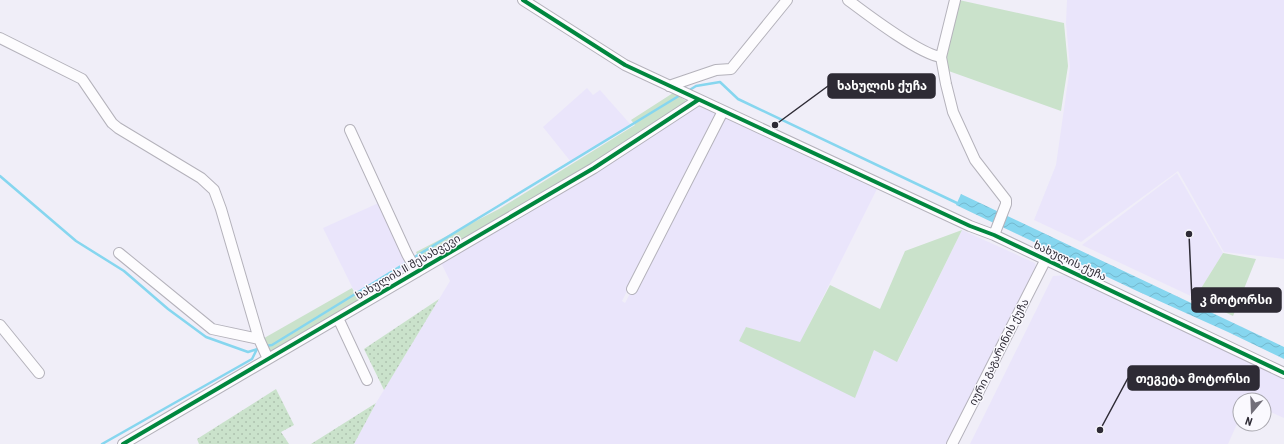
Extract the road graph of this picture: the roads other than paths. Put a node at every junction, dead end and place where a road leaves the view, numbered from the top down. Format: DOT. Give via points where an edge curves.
graph roads {
  1 [pos="522,0"];
  2 [pos="787,0"];
  3 [pos="848,0"];
  4 [pos="955,0"];
  5 [pos="0,38"];
  6 [pos="942,57"];
  7 [pos="673,88"];
  8 [pos="696,99"];
  9 [pos="723,111"];
  10 [pos="350,130"];
  11 [pos="994,235"];
  12 [pos="119,254"];
  13 [pos="1046,260"];
  14 [pos="417,272"];
  15 [pos="632,289"];
  16 [pos="338,318"];
  17 [pos="0,325"];
  18 [pos="259,340"];
  19 [pos="268,359"];
  20 [pos="1284,372"];
  21 [pos="39,373"];
  22 [pos="367,380"];
  23 [pos="128,443"];
  24 [pos="952,444"];
  1 -- 7 [label="street" via="625,64"];
  2 -- 7 [label="street" via="731,69 716,70"];
  3 -- 6 [label="street" via="912,44 934,56"];
  4 -- 6 [label="street"];
  5 -- 18 [label="street" via="82,79 112,123 201,178 214,190"];
  6 -- 11 [label="street" via="948,91 964,139 975,160 1006,200"];
  7 -- 8 [label="street, ხახულის ქუჩა"];
  8 -- 9 [label="street, ხახულის ქუჩა"];
  8 -- 14 [label="street, ხახულის II შესახვევი" via="594,168"];
  9 -- 11 [label="street, ხახულის ქუჩა"];
  9 -- 15 [label="street"];
  10 -- 14 [label="street"];
  11 -- 13 [label="street, ხახულის ქუჩა"];
  12 -- 18 [label="street" via="212,329"];
  13 -- 20 [label="street, ხახულის ქუჩა"];
  13 -- 24 [label="street, იური გაგარინის ქუჩა"];
  14 -- 16 [label="street, ხახულის II შესახვევი"];
  16 -- 19 [label="street, ხახულის II შესახვევი"];
  16 -- 22 [label="street"];
  17 -- 21 [label="street"];
  18 -- 19 [label="street"];
  19 -- 23 [label="street, ხახულის II შესახვევი"];
}
